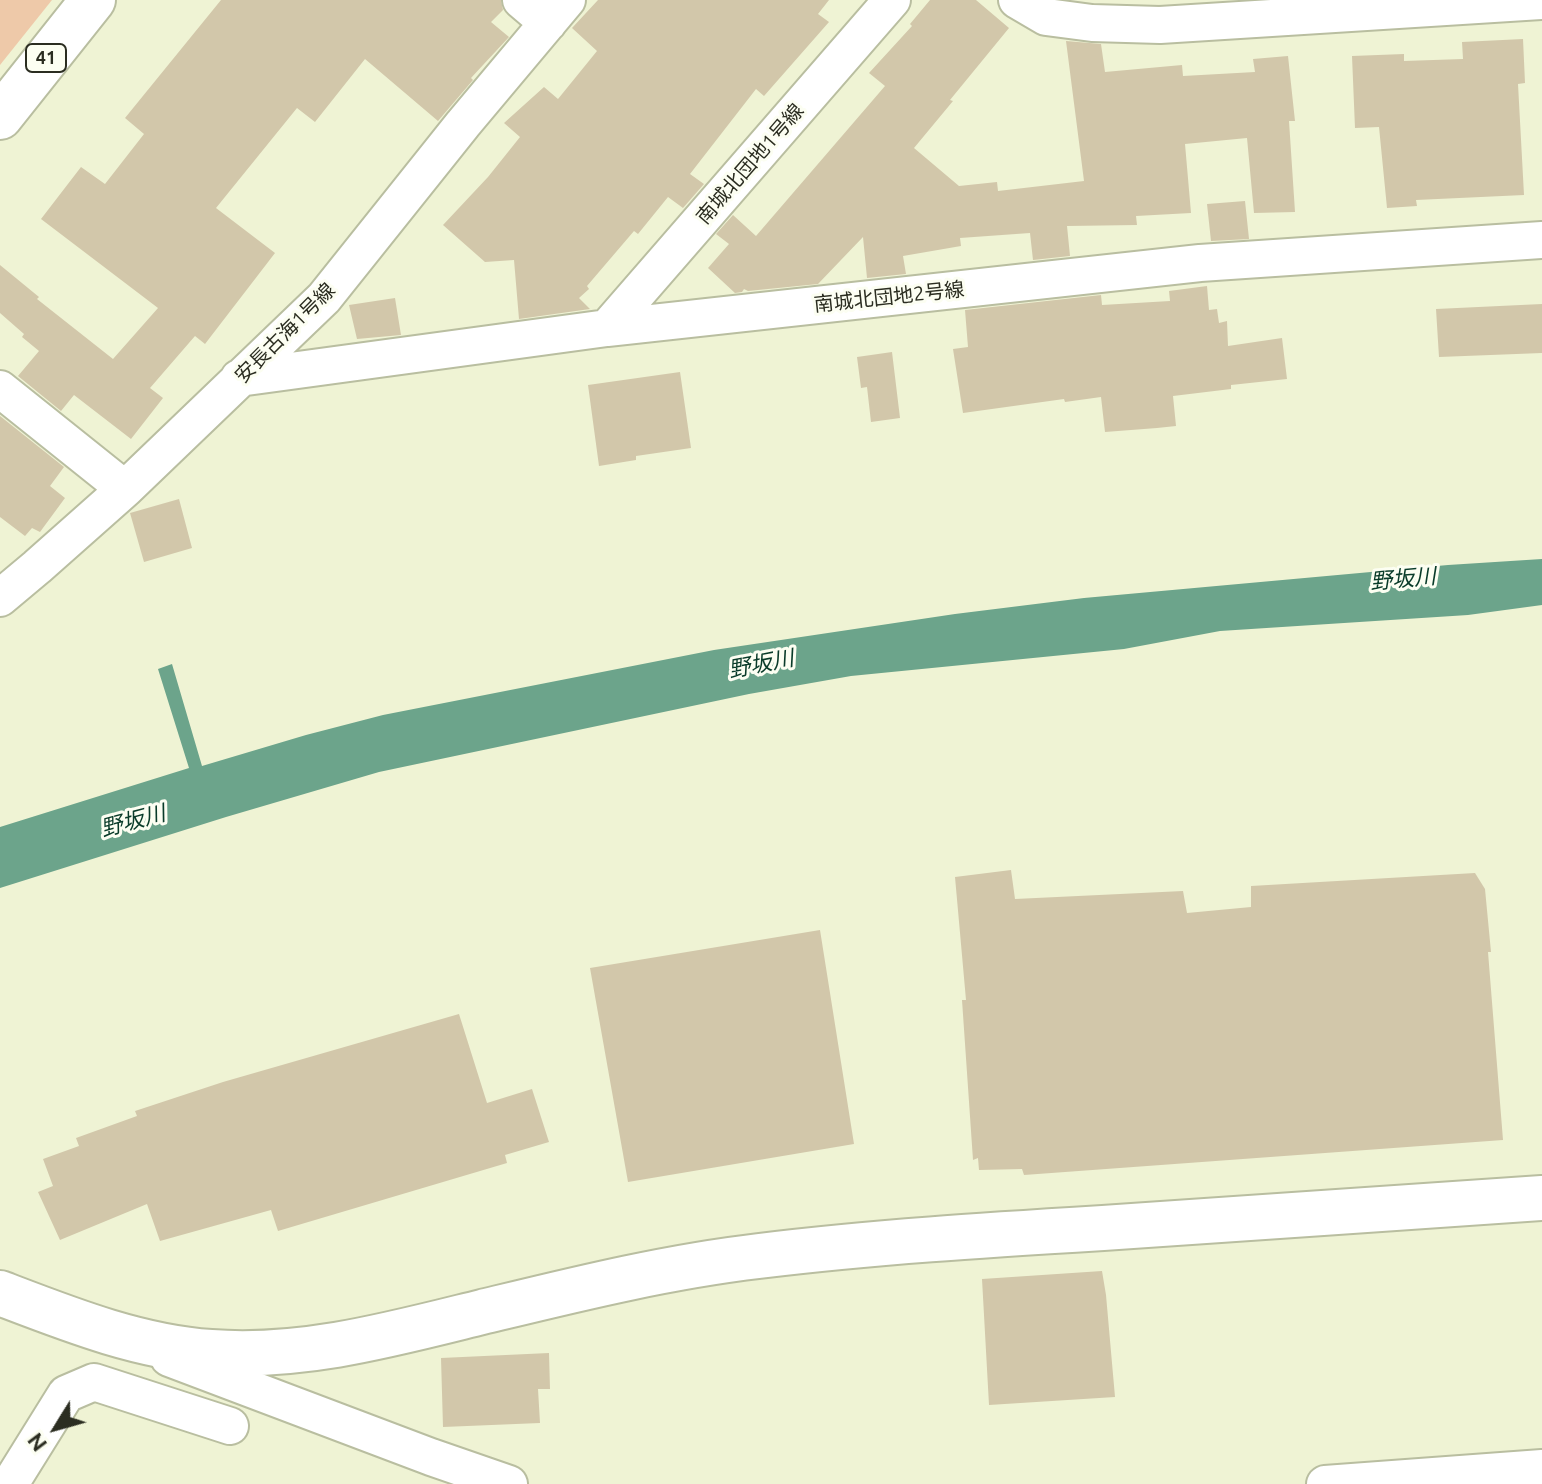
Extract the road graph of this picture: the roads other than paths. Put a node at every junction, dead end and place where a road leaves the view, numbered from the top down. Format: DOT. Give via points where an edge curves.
graph roads {
  1 [pos="93,0"];
  2 [pos="892,0"];
  3 [pos="1017,0"];
  4 [pos="1542,1"];
  5 [pos="545,8"];
  6 [pos="0,117"];
  7 [pos="1542,240"];
  8 [pos="607,328"];
  9 [pos="239,378"];
  10 [pos="0,389"];
  11 [pos="125,489"];
  12 [pos="0,598"];
  13 [pos="1542,1198"];
  14 [pos="0,1293"];
  15 [pos="82,1325"];
  16 [pos="230,1426"];
  17 [pos="1542,1468"];
  18 [pos="10,1484"];
  19 [pos="509,1484"];
  20 [pos="1325,1484"];
  1 -- 6 [label="street, 41"];
  2 -- 8 [label="street, 南城北団地1号線"];
  3 -- 4 [label="street" via="1046,17 1160,25"];
  5 -- 9 [label="street, 安長古海1号線" via="463,124 324,298"];
  7 -- 8 [label="street, 南城北団地2号線" via="1200,263"];
  8 -- 9 [label="street, 南城北団地2号線"];
  9 -- 11 [label="street, 安長古海1号線"];
  10 -- 11 [label="street"];
  11 -- 12 [label="street, 安長古海1号線"];
  13 -- 15 [label="street" via="755,1256 638,1275 372,1338 292,1351 209,1352"];
  14 -- 15 [label="street"];
  15 -- 19 [label="street"];
  16 -- 18 [label="street" via="94,1382 66,1394"];
  17 -- 20 [label="street"];
}
